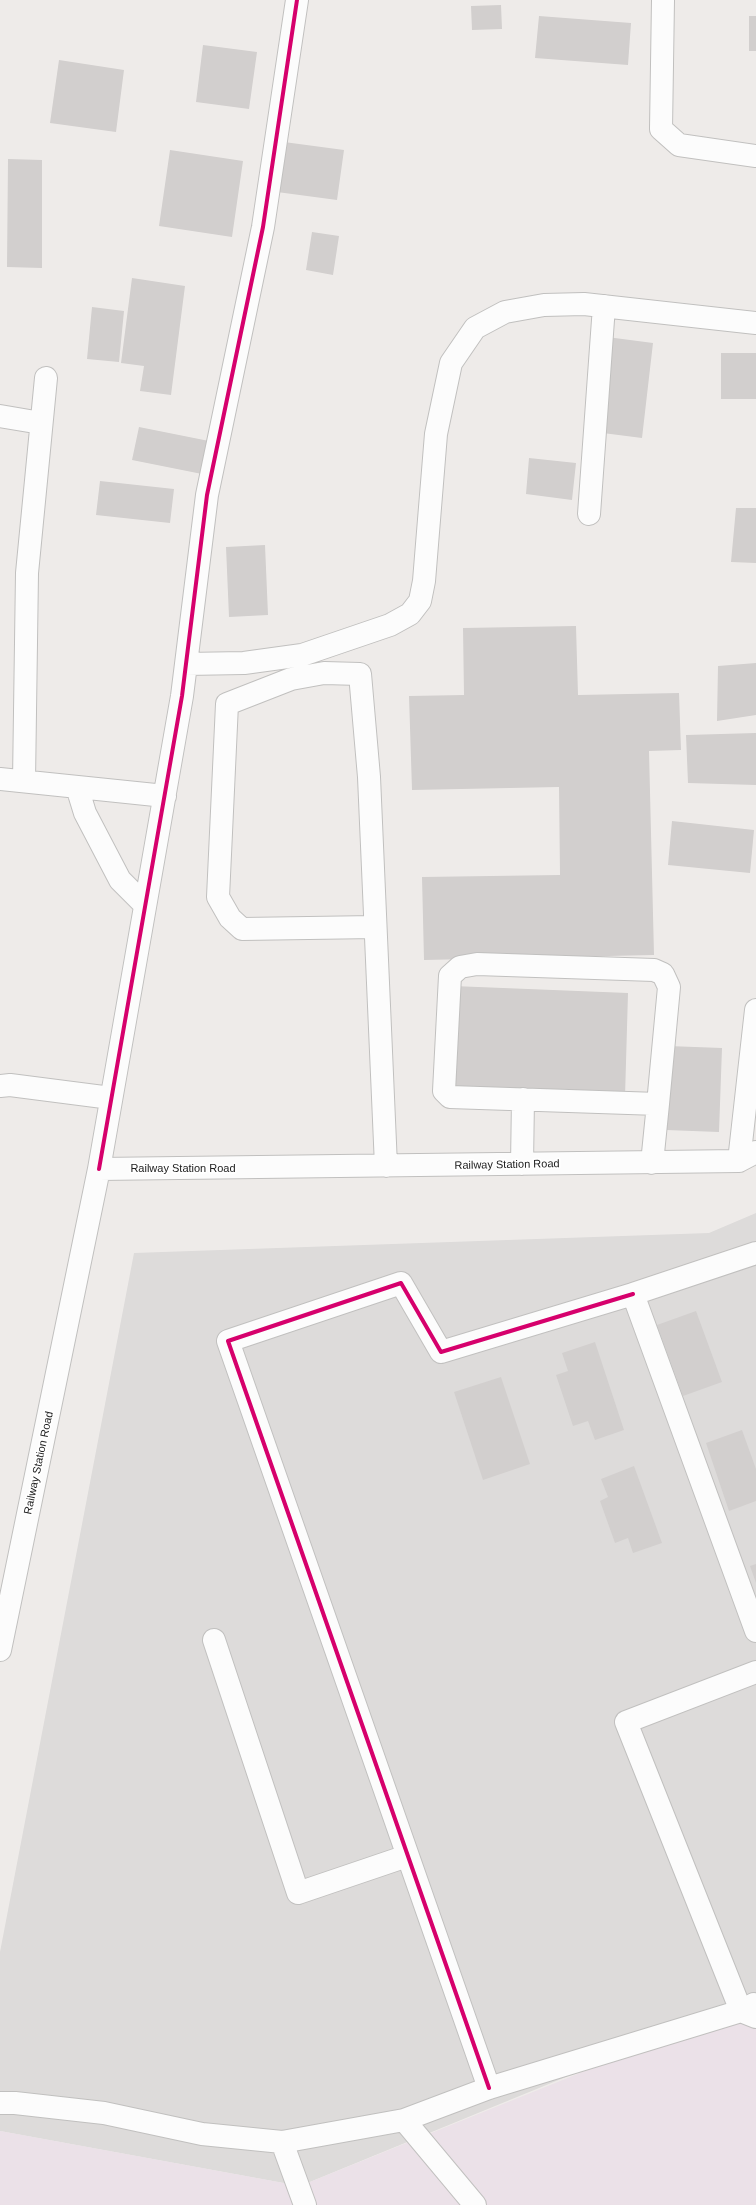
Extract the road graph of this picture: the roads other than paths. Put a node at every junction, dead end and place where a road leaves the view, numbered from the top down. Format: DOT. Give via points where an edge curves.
graph roads {
  1 [pos="297,0"];
  2 [pos="663,0"];
  3 [pos="756,156"];
  4 [pos="604,306"];
  5 [pos="756,323"];
  6 [pos="46,378"];
  7 [pos="0,416"];
  8 [pos="41,423"];
  9 [pos="589,514"];
  10 [pos="186,664"];
  11 [pos="0,779"];
  12 [pos="24,781"];
  13 [pos="77,787"];
  14 [pos="165,796"];
  15 [pos="145,905"];
  16 [pos="374,927"];
  17 [pos="756,1010"];
  18 [pos="0,1086"];
  19 [pos="111,1098"];
  20 [pos="523,1099"];
  21 [pos="658,1104"];
  22 [pos="747,1157"];
  23 [pos="652,1163"];
  24 [pos="522,1164"];
  25 [pos="386,1166"];
  26 [pos="99,1170"];
  27 [pos="756,1253"];
  28 [pos="633,1294"];
  29 [pos="756,1631"];
  30 [pos="214,1640"];
  31 [pos="0,1650"];
  32 [pos="756,1672"];
  33 [pos="407,1856"];
  34 [pos="751,2010"];
  35 [pos="489,2088"];
  36 [pos="0,2103"];
  37 [pos="404,2120"];
  38 [pos="282,2142"];
  39 [pos="304,2205"];
  40 [pos="475,2205"];
  1 -- 10 [label="street" via="263,228 207,495"];
  2 -- 3 [label="street" via="661,129 679,145"];
  4 -- 5 [label="street"];
  4 -- 9 [label="street"];
  4 -- 10 [label="street" via="544,305 505,312 475,328 451,363 436,434 424,581 420,601 410,614 390,625 302,655 244,663"];
  6 -- 8 [label="street"];
  7 -- 8 [label="street"];
  8 -- 12 [label="street" via="27,573"];
  10 -- 14 [label="street"];
  11 -- 12 [label="street"];
  12 -- 13 [label="street"];
  13 -- 14 [label="street"];
  13 -- 15 [label="street" via="85,813 120,880"];
  14 -- 15 [label="street"];
  15 -- 19 [label="street"];
  16 -- 16 [label="street" via="369,777 360,674 324,672 291,679 227,704 218,897 230,918 242,929"];
  16 -- 25 [label="street"];
  17 -- 22 [label="street"];
  18 -- 19 [label="street" via="10,1085"];
  19 -- 26 [label="street"];
  20 -- 21 [label="street"];
  20 -- 21 [label="street" via="450,1097 444,1091 450,976 460,967 477,964 654,970 663,974 669,987"];
  20 -- 24 [label="street"];
  21 -- 23 [label="street"];
  22 -- 23 [label="street, Railway Station Road"];
  23 -- 24 [label="street, Railway Station Road"];
  24 -- 25 [label="street, Railway Station Road"];
  25 -- 26 [label="street, Railway Station Road"];
  26 -- 31 [label="street, Railway Station Road"];
  27 -- 28 [label="street"];
  28 -- 29 [label="street"];
  28 -- 33 [label="street" via="441,1352 401,1283 228,1341"];
  30 -- 33 [label="street" via="298,1893"];
  32 -- 34 [label="street" via="626,1722"];
  33 -- 35 [label="street"];
  34 -- 35 [label="street"];
  35 -- 37 [label="street"];
  36 -- 38 [label="street" via="104,2113 202,2134"];
  37 -- 38 [label="street"];
  37 -- 40 [label="street"];
  38 -- 39 [label="street"];
}
